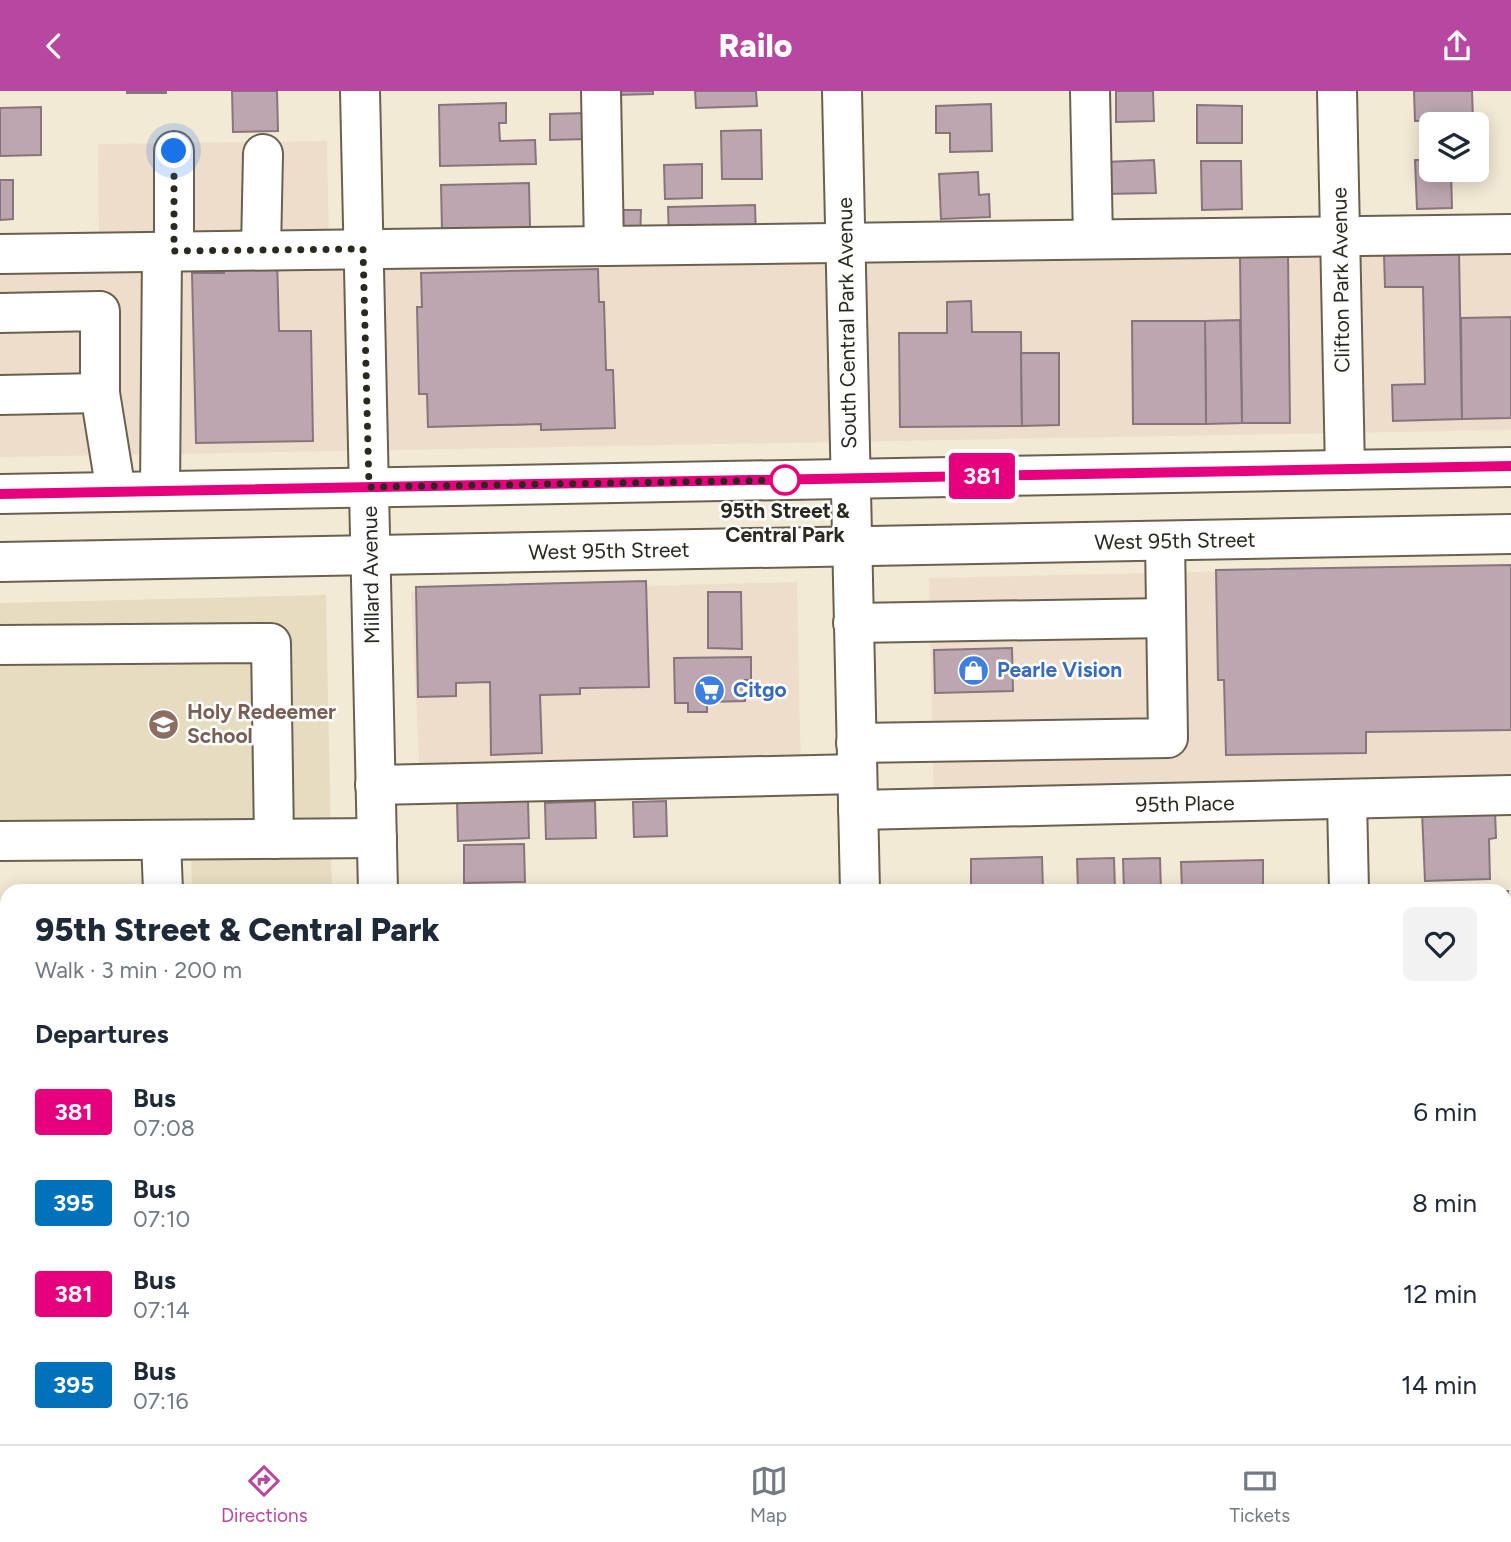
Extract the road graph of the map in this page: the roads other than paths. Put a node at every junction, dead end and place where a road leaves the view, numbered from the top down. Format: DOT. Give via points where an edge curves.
graph roads {
  1 [pos="360,91"];
  2 [pos="601,91"];
  3 [pos="842,91"];
  4 [pos="1090,91"];
  5 [pos="1337,91"];
  6 [pos="174,151"];
  7 [pos="263,154"];
  8 [pos="1511,234"];
  9 [pos="1340,236"];
  10 [pos="1093,239"];
  11 [pos="845,243"];
  12 [pos="604,246"];
  13 [pos="363,249"];
  14 [pos="261,250"];
  15 [pos="168,251"];
  16 [pos="99,253"];
  17 [pos="0,254"];
  18 [pos="100,311"];
  19 [pos="0,313"];
  20 [pos="100,393"];
  21 [pos="0,395"];
  22 [pos="1511,467"];
  23 [pos="1345,470"];
  24 [pos="850,479"];
  25 [pos="369,487"];
  26 [pos="160,491"];
  27 [pos="116,492"];
  28 [pos="0,494"];
  29 [pos="1511,534"];
  30 [pos="1165,541"];
  31 [pos="851,547"];
  32 [pos="370,556"];
  33 [pos="0,562"];
  34 [pos="1166,618"];
  35 [pos="853,623"];
  36 [pos="0,645"];
  37 [pos="857,776"];
  38 [pos="376,785"];
  39 [pos="1511,795"];
  40 [pos="1347,800"];
  41 [pos="377,838"];
  42 [pos="274,839"];
  43 [pos="161,840"];
  44 [pos="0,841"];
  45 [pos="163,884"];
  46 [pos="378,884"];
  47 [pos="860,884"];
  48 [pos="1349,884"];
  1 -- 13 [label="main road, Millard Avenue"];
  2 -- 12 [label="main road"];
  3 -- 11 [label="main road, South Central Park Avenue"];
  4 -- 10 [label="main road"];
  5 -- 9 [label="main road, Clifton Park Avenue"];
  6 -- 15 [label="main road"];
  7 -- 14 [label="main road"];
  8 -- 9 [label="main road"];
  9 -- 10 [label="main road"];
  9 -- 23 [label="main road, Clifton Park Avenue"];
  10 -- 11 [label="main road"];
  11 -- 12 [label="main road"];
  11 -- 24 [label="main road, South Central Park Avenue"];
  12 -- 13 [label="main road"];
  13 -- 14 [label="main road"];
  13 -- 25 [label="main road, Millard Avenue"];
  14 -- 15 [label="main road"];
  15 -- 16 [label="main road"];
  15 -- 26 [label="main road"];
  16 -- 17 [label="main road"];
  16 -- 18 [label="main road"];
  18 -- 19 [label="main road"];
  18 -- 20 [label="main road"];
  20 -- 21 [label="main road"];
  20 -- 27 [label="main road"];
  22 -- 23 [label="main road"];
  23 -- 24 [label="main road"];
  24 -- 25 [label="main road"];
  24 -- 31 [label="main road, South Central Park Avenue"];
  25 -- 26 [label="main road"];
  25 -- 32 [label="main road, Millard Avenue"];
  26 -- 27 [label="main road"];
  27 -- 28 [label="main road"];
  29 -- 30 [label="main road, West 95th Street"];
  30 -- 31 [label="main road, West 95th Street"];
  30 -- 34 [label="main road"];
  31 -- 32 [label="main road, West 95th Street"];
  31 -- 35 [label="main road, South Central Park Avenue"];
  32 -- 33 [label="main road, West 95th Street"];
  32 -- 38 [label="main road, Millard Avenue"];
  34 -- 35 [label="main road"];
  34 -- 37 [label="main road" via="1168,738"];
  35 -- 37 [label="main road, South Central Park Avenue"];
  36 -- 42 [label="main road" via="271,643"];
  37 -- 38 [label="main road"];
  37 -- 40 [label="main road, 95th Place"];
  37 -- 47 [label="main road, South Central Park Avenue"];
  38 -- 41 [label="main road, Millard Avenue"];
  39 -- 40 [label="main road, 95th Place"];
  40 -- 48 [label="main road"];
  41 -- 42 [label="main road"];
  41 -- 46 [label="main road, Millard Avenue"];
  42 -- 43 [label="main road"];
  43 -- 44 [label="main road"];
  43 -- 45 [label="main road"];
}
